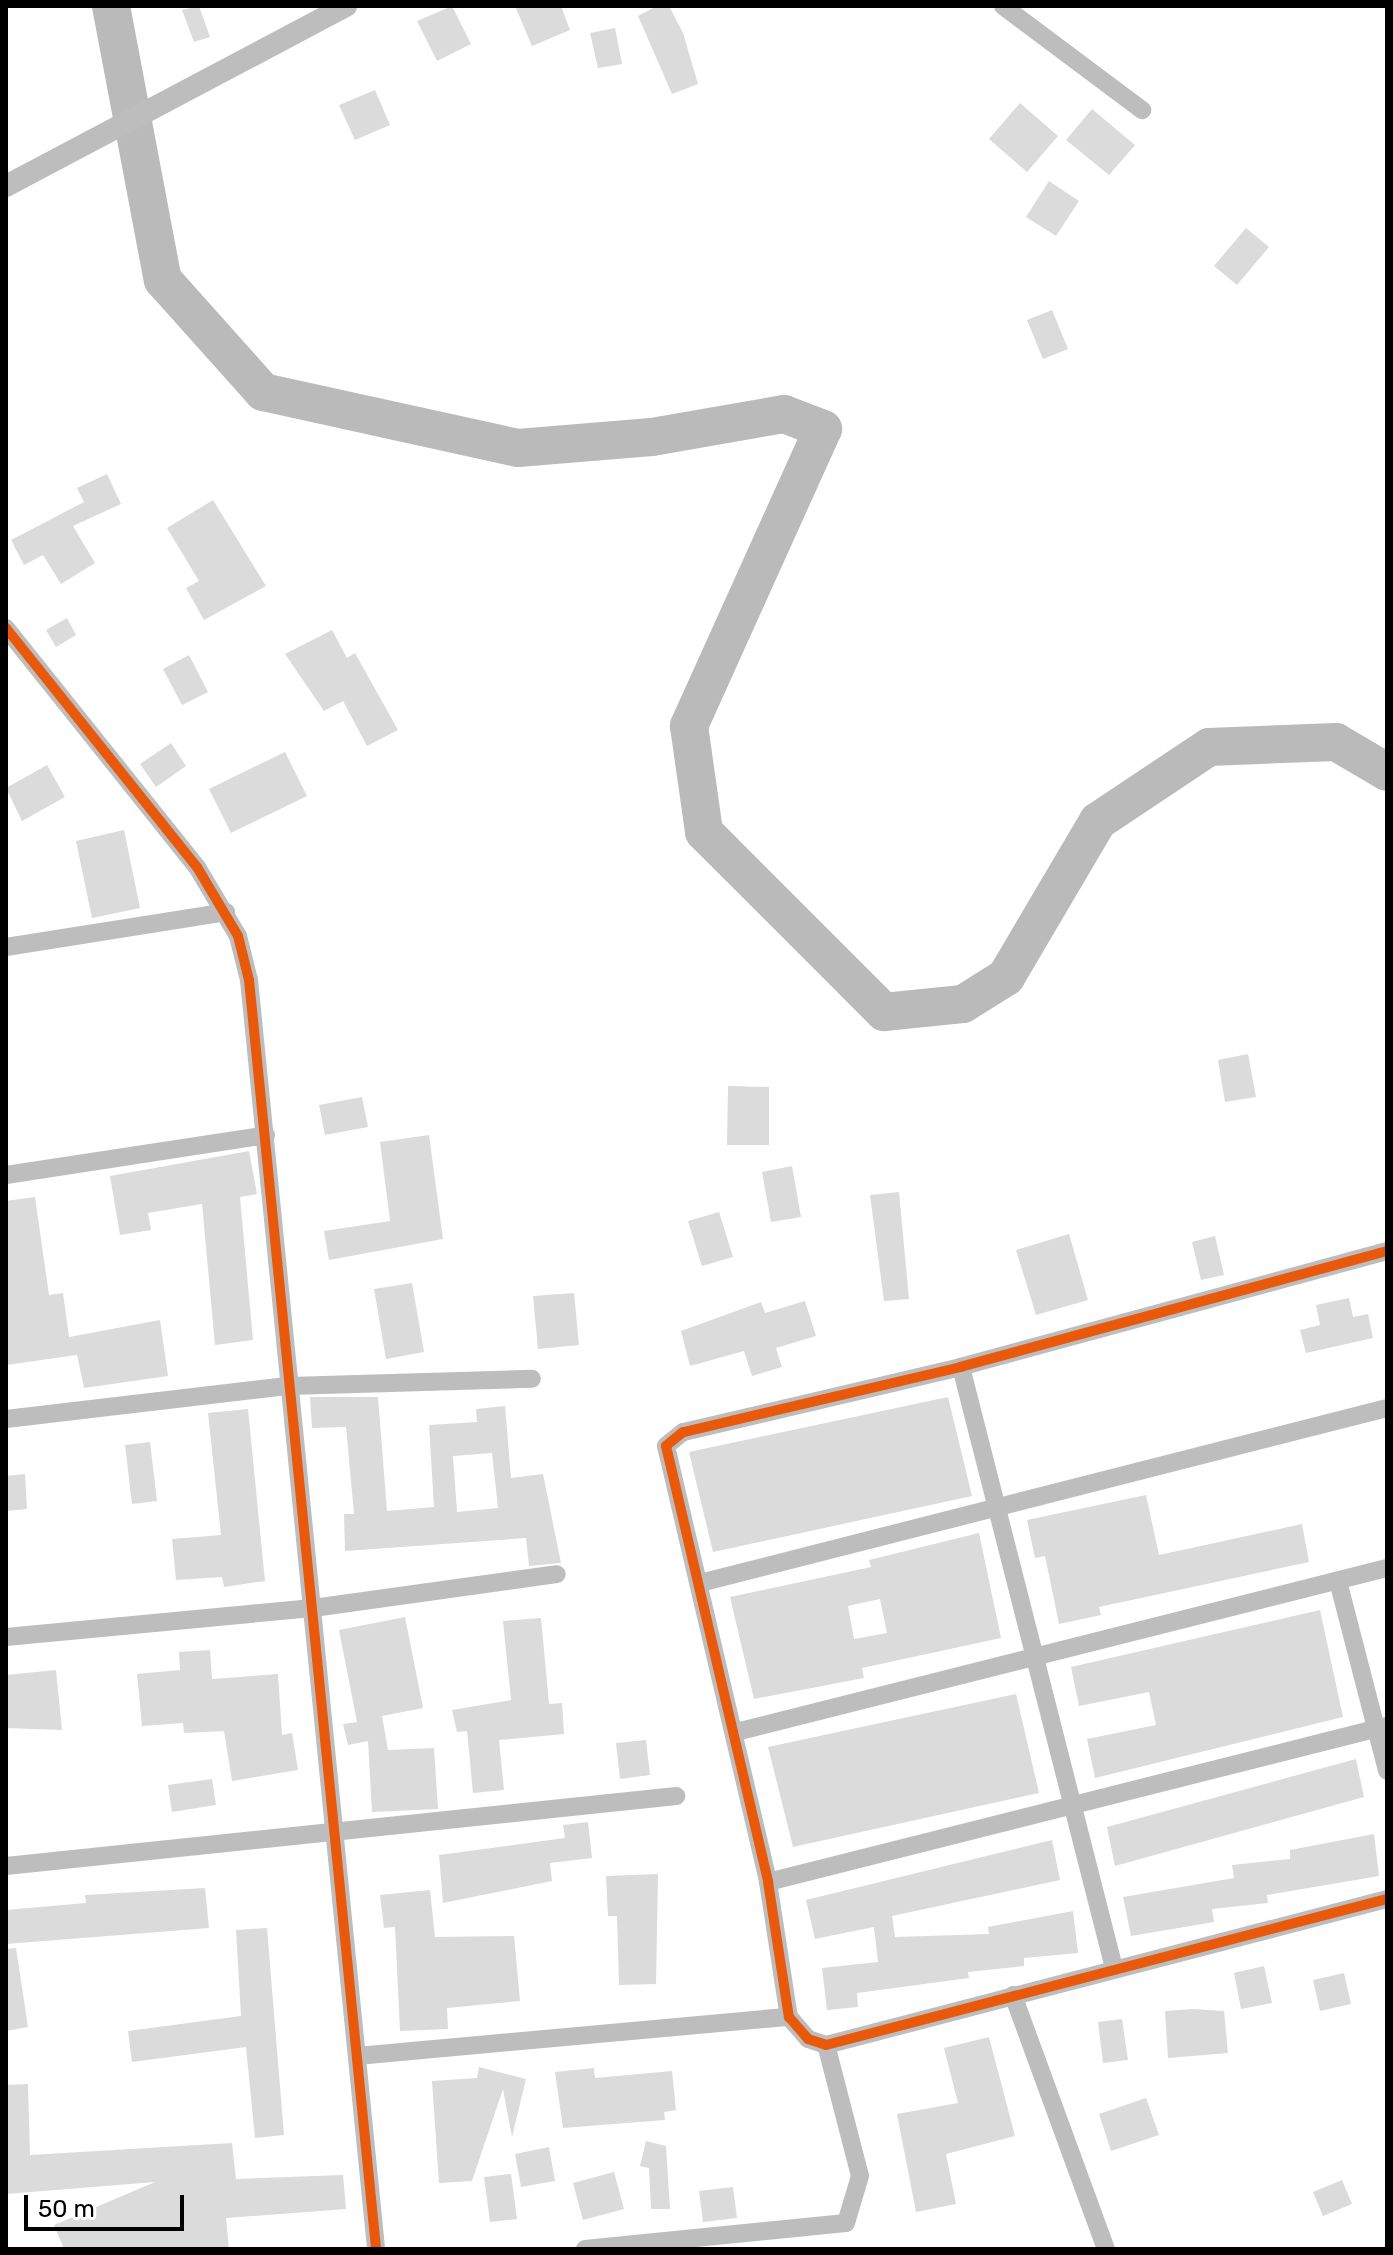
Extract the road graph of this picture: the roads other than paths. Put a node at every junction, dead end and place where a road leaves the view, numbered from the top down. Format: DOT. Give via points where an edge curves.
graph roads {
  1 [pos="346,6"];
  2 [pos="1003,6"];
  3 [pos="1142,110"];
  4 [pos="6,186"];
  5 [pos="6,628"];
  6 [pos="226,912"];
  7 [pos="6,947"];
  8 [pos="266,1135"];
  9 [pos="6,1175"];
  10 [pos="1387,1251"];
  11 [pos="961,1367"];
  12 [pos="532,1379"];
  13 [pos="289,1386"];
  14 [pos="1387,1408"];
  15 [pos="6,1419"];
  16 [pos="999,1507"];
  17 [pos="1387,1568"];
  18 [pos="557,1574"];
  19 [pos="1338,1581"];
  20 [pos="700,1583"];
  21 [pos="313,1608"];
  22 [pos="6,1637"];
  23 [pos="1035,1653"];
  24 [pos="1382,1727"];
  25 [pos="736,1732"];
  26 [pos="1387,1771"];
  27 [pos="676,1796"];
  28 [pos="1072,1804"];
  29 [pos="336,1835"];
  30 [pos="6,1866"];
  31 [pos="768,1882"];
  32 [pos="1387,1899"];
  33 [pos="1114,1968"];
  34 [pos="1013,1995"];
  35 [pos="789,2017"];
  36 [pos="826,2045"];
  37 [pos="357,2056"];
  38 [pos="376,2249"];
  39 [pos="585,2249"];
  40 [pos="1106,2249"];
  1 -- 4 [label="street"];
  2 -- 3 [label="street"];
  5 -- 6 [label="street"];
  6 -- 7 [label="street"];
  6 -- 8 [label="street" via="249,980"];
  8 -- 9 [label="street"];
  8 -- 13 [label="street"];
  10 -- 11 [label="street"];
  11 -- 16 [label="street"];
  11 -- 20 [label="street" via="675,1435 667,1454"];
  12 -- 13 [label="street"];
  13 -- 15 [label="street"];
  13 -- 21 [label="street"];
  14 -- 16 [label="street"];
  16 -- 20 [label="street"];
  16 -- 23 [label="street"];
  17 -- 19 [label="street"];
  18 -- 21 [label="street"];
  19 -- 23 [label="street"];
  19 -- 24 [label="street"];
  20 -- 25 [label="street"];
  21 -- 22 [label="street"];
  21 -- 29 [label="street"];
  23 -- 25 [label="street"];
  23 -- 28 [label="street"];
  24 -- 26 [label="street"];
  24 -- 28 [label="street"];
  25 -- 31 [label="street"];
  27 -- 29 [label="street"];
  28 -- 31 [label="street"];
  28 -- 33 [label="street"];
  29 -- 30 [label="street"];
  29 -- 37 [label="street"];
  31 -- 35 [label="street"];
  32 -- 33 [label="street"];
  33 -- 34 [label="street"];
  34 -- 36 [label="street"];
  34 -- 40 [label="street"];
  35 -- 36 [label="street" via="808,2039"];
  35 -- 37 [label="street"];
  36 -- 39 [label="street" via="860,2176 846,2223"];
  37 -- 38 [label="street"];
}
